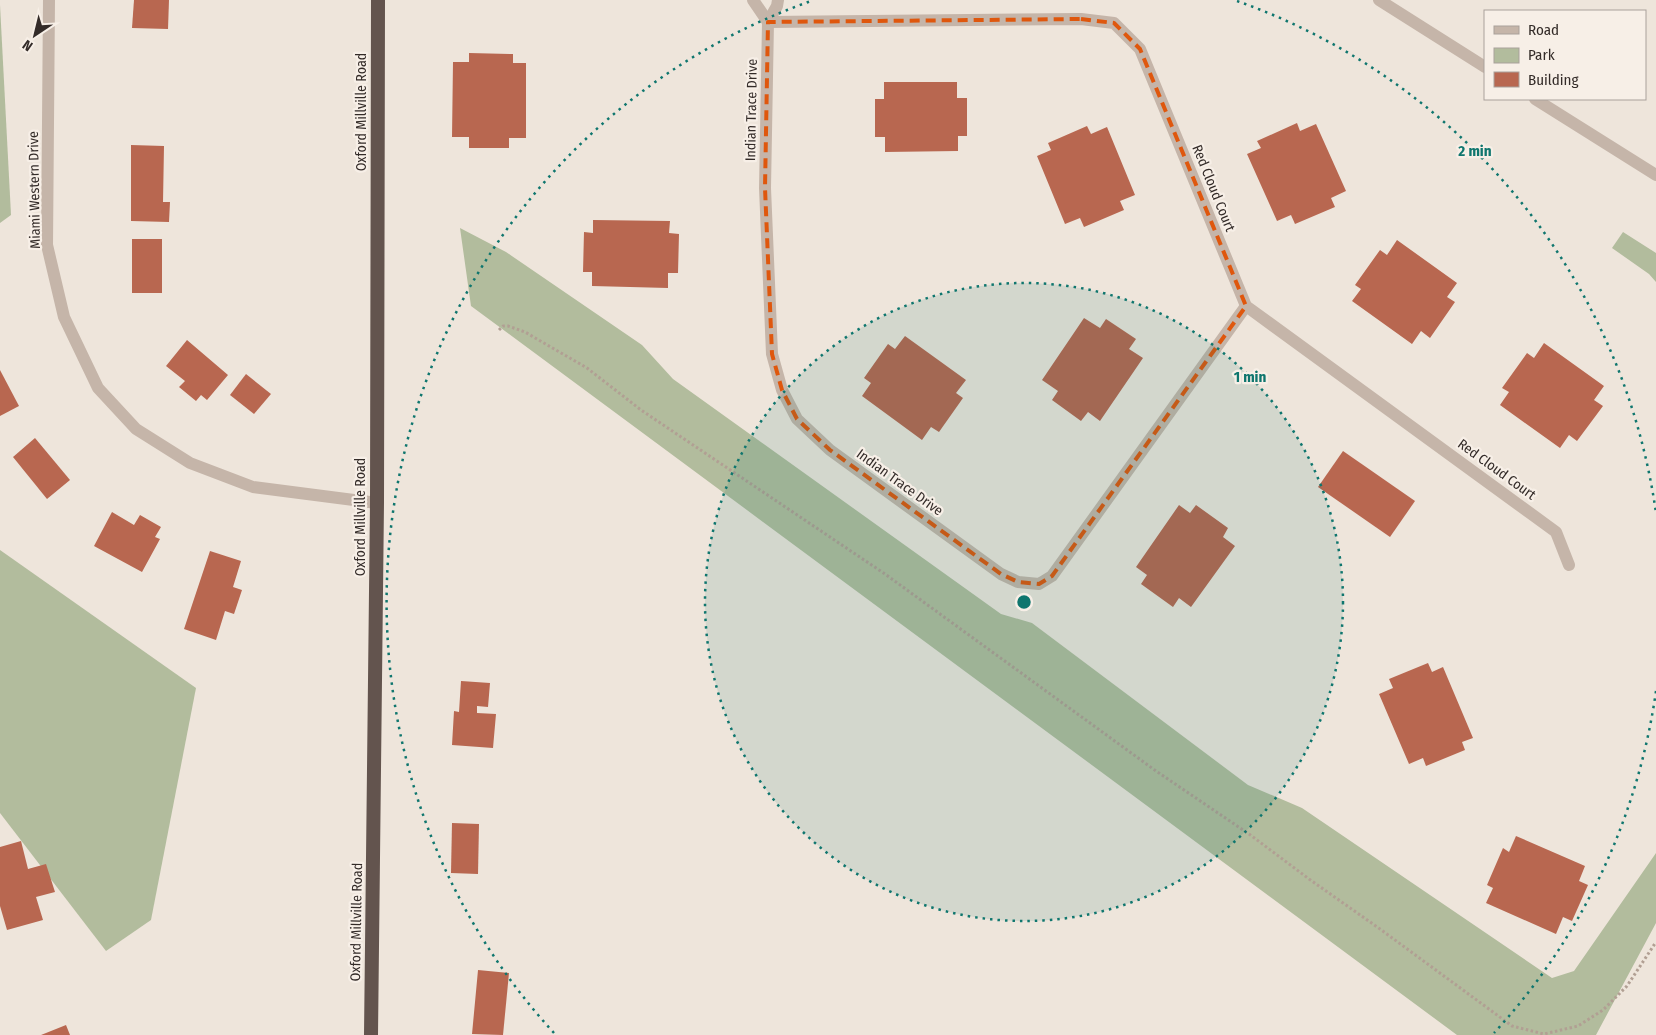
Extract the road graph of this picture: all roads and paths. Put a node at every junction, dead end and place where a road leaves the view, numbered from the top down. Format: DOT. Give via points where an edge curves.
graph roads {
  1 [pos="49,0"];
  2 [pos="378,0"];
  3 [pos="754,0"];
  4 [pos="778,0"];
  5 [pos="1379,0"];
  6 [pos="768,22"];
  7 [pos="1484,66"];
  8 [pos="1537,100"];
  9 [pos="1656,175"];
  10 [pos="1246,306"];
  11 [pos="499,330"];
  12 [pos="377,503"];
  13 [pos="1569,565"];
  14 [pos="1656,942"];
  15 [pos="372,1035"];
  1 -- 12 [label="street, Miami Western Drive" via="47,245 64,317 98,388 136,429 190,463 253,487"];
  2 -- 12 [label="highway, Oxford Millville Road"];
  3 -- 6 [label="street"];
  4 -- 6 [label="street, Indian Trace Drive"];
  5 -- 7 [label="street"];
  6 -- 10 [label="street, Red Cloud Court" via="1080,18 1114,23 1140,49"];
  6 -- 10 [label="street, Indian Trace Drive" via="765,188 772,354 782,390 796,419 830,450 1001,574 1018,582 1039,584 1052,576"];
  8 -- 9 [label="street"];
  10 -- 13 [label="street, Red Cloud Court" via="1556,532"];
  11 -- 14 [label="path" via="508,326 524,332 587,368 641,410 885,574 1512,1026 1544,1034 1578,1026 1603,1010 1627,986"];
  12 -- 15 [label="highway, Oxford Millville Road"];
}
